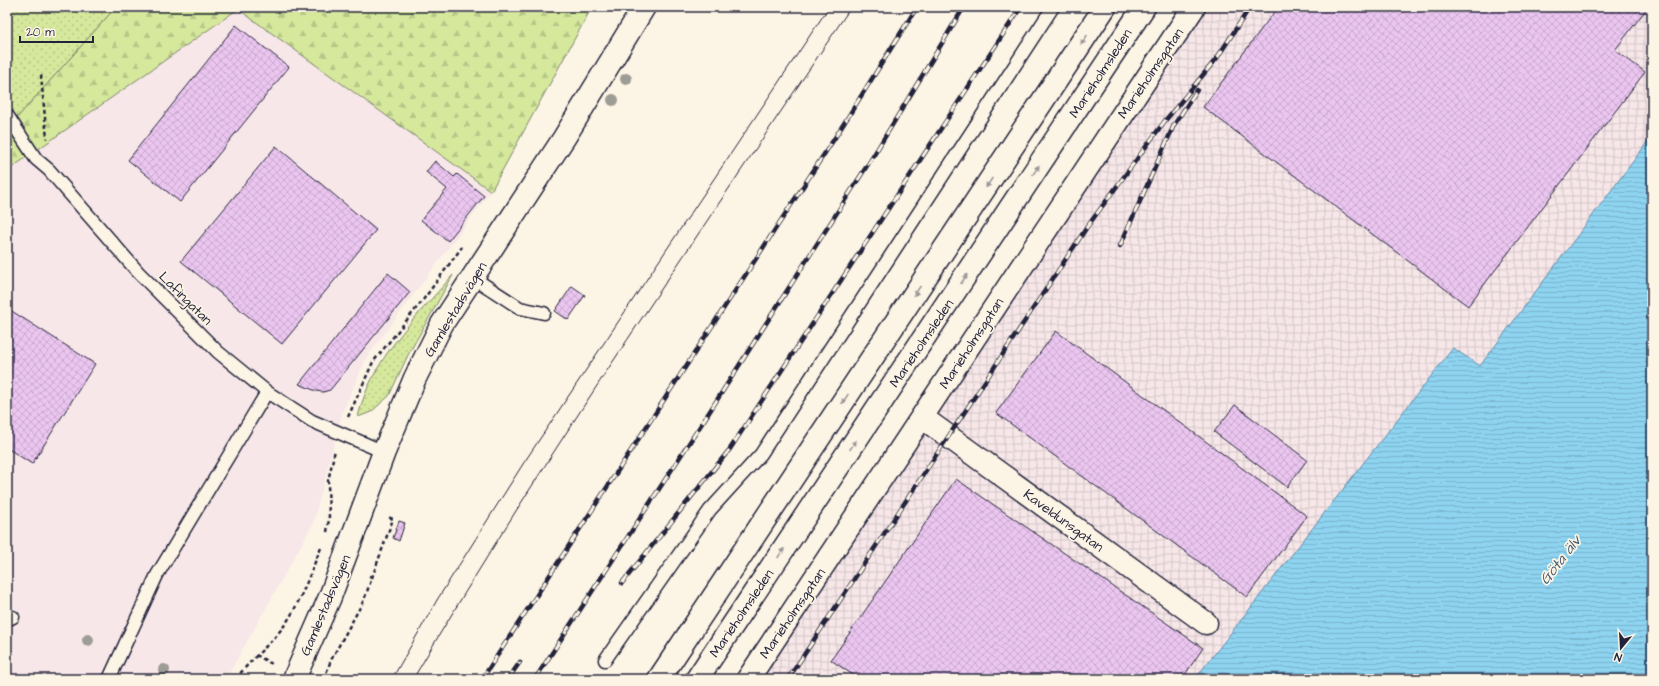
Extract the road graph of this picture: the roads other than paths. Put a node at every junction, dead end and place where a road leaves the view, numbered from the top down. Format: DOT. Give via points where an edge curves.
graph roads {
  1 [pos="644,7"];
  2 [pos="1053,7"];
  3 [pos="1105,7"];
  4 [pos="1144,7"];
  5 [pos="1194,7"];
  6 [pos="7,115"];
  7 [pos="472,277"];
  8 [pos="544,313"];
  9 [pos="267,392"];
  10 [pos="923,418"];
  11 [pos="384,452"];
  12 [pos="1206,623"];
  13 [pos="605,660"];
  14 [pos="109,679"];
  15 [pos="294,679"];
  16 [pos="659,679"];
  17 [pos="698,679"];
  18 [pos="748,679"];
  1 -- 7 [label="main road, Gamlestadsvägen" via="564,138"];
  2 -- 13 [label="lane" via="761,454 710,510"];
  3 -- 16 [label="main road, one-way"];
  17 -- 4 [label="main road, Marieholmsleden, one-way"];
  5 -- 10 [label="main road, Marieholmsgatan"];
  6 -- 9 [label="lane, Lafingatan" via="36,159 49,170 138,272 218,352"];
  7 -- 8 [label="lane" via="520,308"];
  7 -- 11 [label="main road, Gamlestadsvägen" via="442,324 415,378"];
  9 -- 11 [label="lane, Lafingatan" via="312,421"];
  9 -- 14 [label="lane" via="158,575"];
  10 -- 12 [label="main road, Kaveldunsgatan"];
  10 -- 18 [label="main road, Marieholmsgatan"];
  11 -- 15 [label="main road, Gamlestadsvägen" via="332,591"];
}
